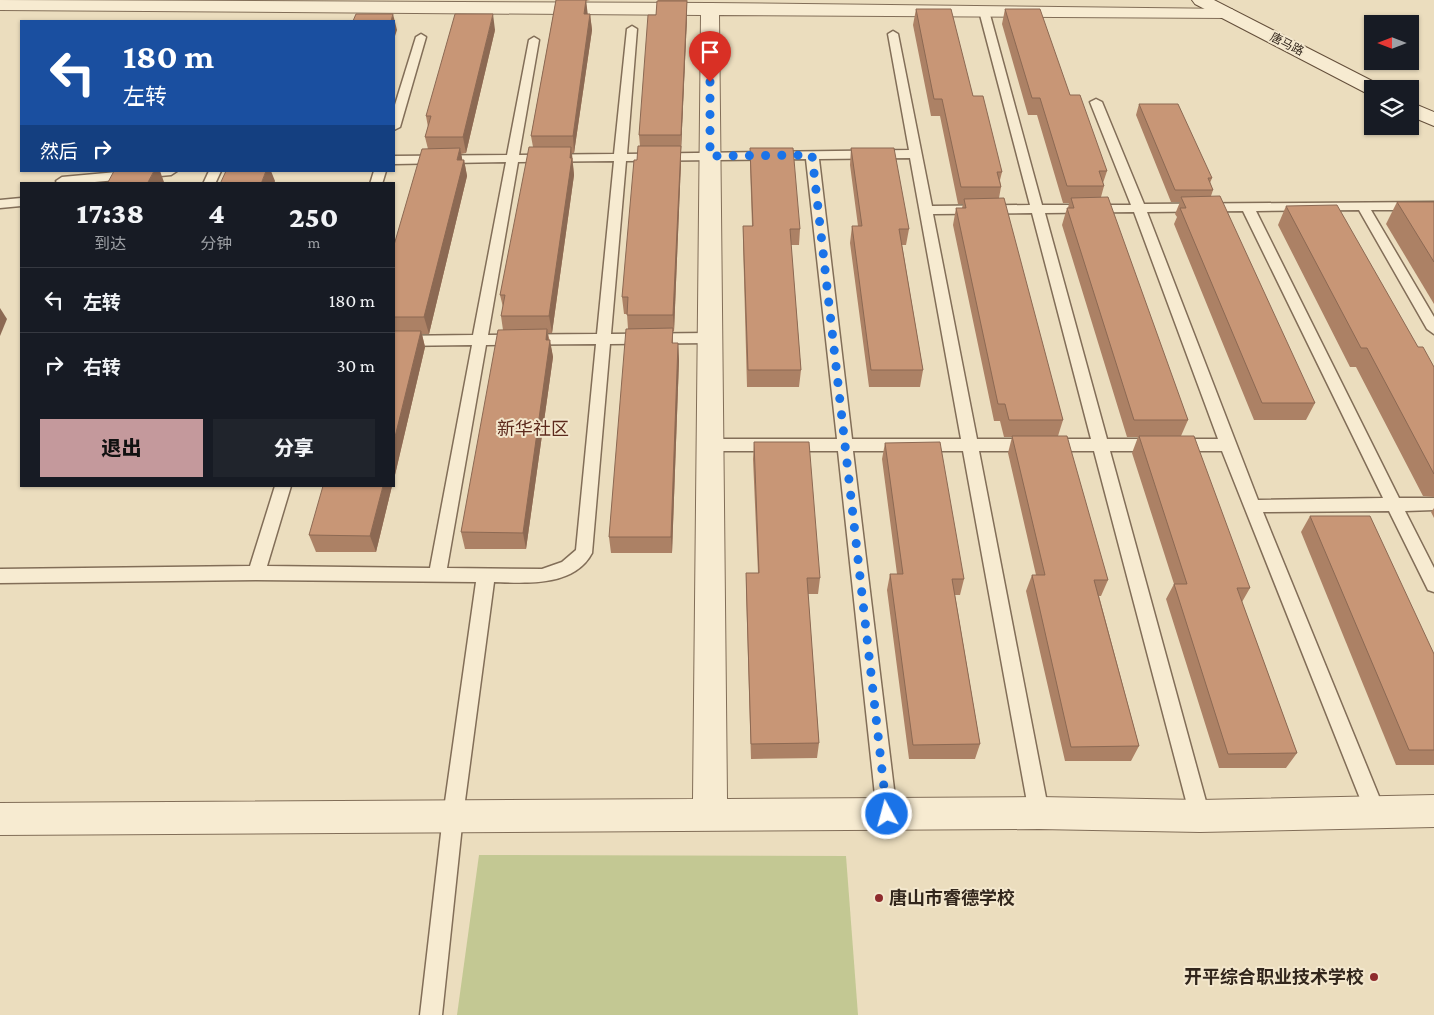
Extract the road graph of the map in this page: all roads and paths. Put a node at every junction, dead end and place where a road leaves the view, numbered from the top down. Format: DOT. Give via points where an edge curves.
graph roads {
  1 [pos="1201,0"];
  2 [pos="184,3"];
  3 [pos="0,5"];
  4 [pos="710,8"];
  5 [pos="984,11"];
  6 [pos="1226,13"];
  7 [pos="632,29"];
  8 [pos="893,34"];
  9 [pos="421,37"];
  10 [pos="534,40"];
  11 [pos="1364,84"];
  12 [pos="1096,102"];
  13 [pos="1419,112"];
  14 [pos="1434,120"];
  15 [pos="395,124"];
  16 [pos="916,154"];
  17 [pos="812,155"];
  18 [pos="710,156"];
  19 [pos="620,158"];
  20 [pos="512,159"];
  21 [pos="395,160"];
  22 [pos="157,172"];
  23 [pos="62,179"];
  24 [pos="20,202"];
  25 [pos="0,204"];
  26 [pos="1434,206"];
  27 [pos="1363,207"];
  28 [pos="1037,208"];
  29 [pos="1139,208"];
  30 [pos="1248,208"];
  31 [pos="926,210"];
  32 [pos="1434,329"];
  33 [pos="710,338"];
  34 [pos="604,339"];
  35 [pos="480,340"];
  36 [pos="395,341"];
  37 [pos="710,445"];
  38 [pos="845,445"];
  39 [pos="970,445"];
  40 [pos="1100,445"];
  41 [pos="1228,445"];
  42 [pos="283,487"];
  43 [pos="1394,504"];
  44 [pos="1434,504"];
  45 [pos="1252,506"];
  46 [pos="256,573"];
  47 [pos="486,575"];
  48 [pos="0,576"];
  49 [pos="437,576"];
  50 [pos="1434,585"];
  51 [pos="1375,811"];
  52 [pos="1434,811"];
  53 [pos="1039,813"];
  54 [pos="887,814"];
  55 [pos="710,815"];
  56 [pos="454,816"];
  57 [pos="1200,816"];
  58 [pos="0,819"];
  59 [pos="430,1015"];
  1 -- 6 [label="street, 唐马路"];
  2 -- 3 [label="street"];
  2 -- 4 [label="street"];
  4 -- 5 [label="street"];
  4 -- 18 [label="street"];
  5 -- 6 [label="street"];
  5 -- 28 [label="lane"];
  6 -- 11 [label="street, 唐马路"];
  7 -- 19 [label="lane"];
  8 -- 16 [label="lane"];
  9 -- 15 [label="lane"];
  10 -- 20 [label="lane"];
  12 -- 29 [label="lane"];
  13 -- 14 [label="street"];
  16 -- 17 [label="lane"];
  16 -- 31 [label="lane"];
  17 -- 18 [label="lane"];
  17 -- 38 [label="lane"];
  18 -- 19 [label="lane"];
  18 -- 33 [label="street"];
  19 -- 20 [label="lane"];
  19 -- 34 [label="lane"];
  20 -- 21 [label="lane"];
  20 -- 35 [label="lane"];
  22 -- 23 [label="lane"];
  24 -- 25 [label="lane"];
  26 -- 27 [label="lane"];
  27 -- 30 [label="lane"];
  27 -- 32 [label="lane"];
  28 -- 29 [label="lane"];
  28 -- 31 [label="lane"];
  28 -- 40 [label="lane"];
  29 -- 30 [label="lane"];
  29 -- 41 [label="lane"];
  30 -- 43 [label="lane"];
  31 -- 39 [label="lane"];
  33 -- 34 [label="lane"];
  33 -- 37 [label="street"];
  34 -- 35 [label="lane"];
  34 -- 47 [label="lane" via="584,553 568,567 542,576"];
  35 -- 36 [label="lane"];
  35 -- 49 [label="lane"];
  37 -- 38 [label="lane"];
  37 -- 55 [label="street"];
  38 -- 39 [label="lane"];
  38 -- 54 [label="lane"];
  39 -- 40 [label="lane"];
  39 -- 53 [label="lane"];
  40 -- 41 [label="lane"];
  40 -- 57 [label="lane"];
  41 -- 45 [label="lane"];
  42 -- 46 [label="lane"];
  43 -- 44 [label="lane"];
  43 -- 45 [label="lane"];
  43 -- 50 [label="lane"];
  45 -- 51 [label="lane"];
  46 -- 48 [label="lane"];
  46 -- 49 [label="lane"];
  47 -- 49 [label="lane"];
  47 -- 56 [label="lane"];
  51 -- 52 [label="street"];
  51 -- 57 [label="street"];
  53 -- 54 [label="street"];
  53 -- 57 [label="street"];
  54 -- 55 [label="street"];
  55 -- 56 [label="street"];
  56 -- 58 [label="street"];
  56 -- 59 [label="lane"];
}
